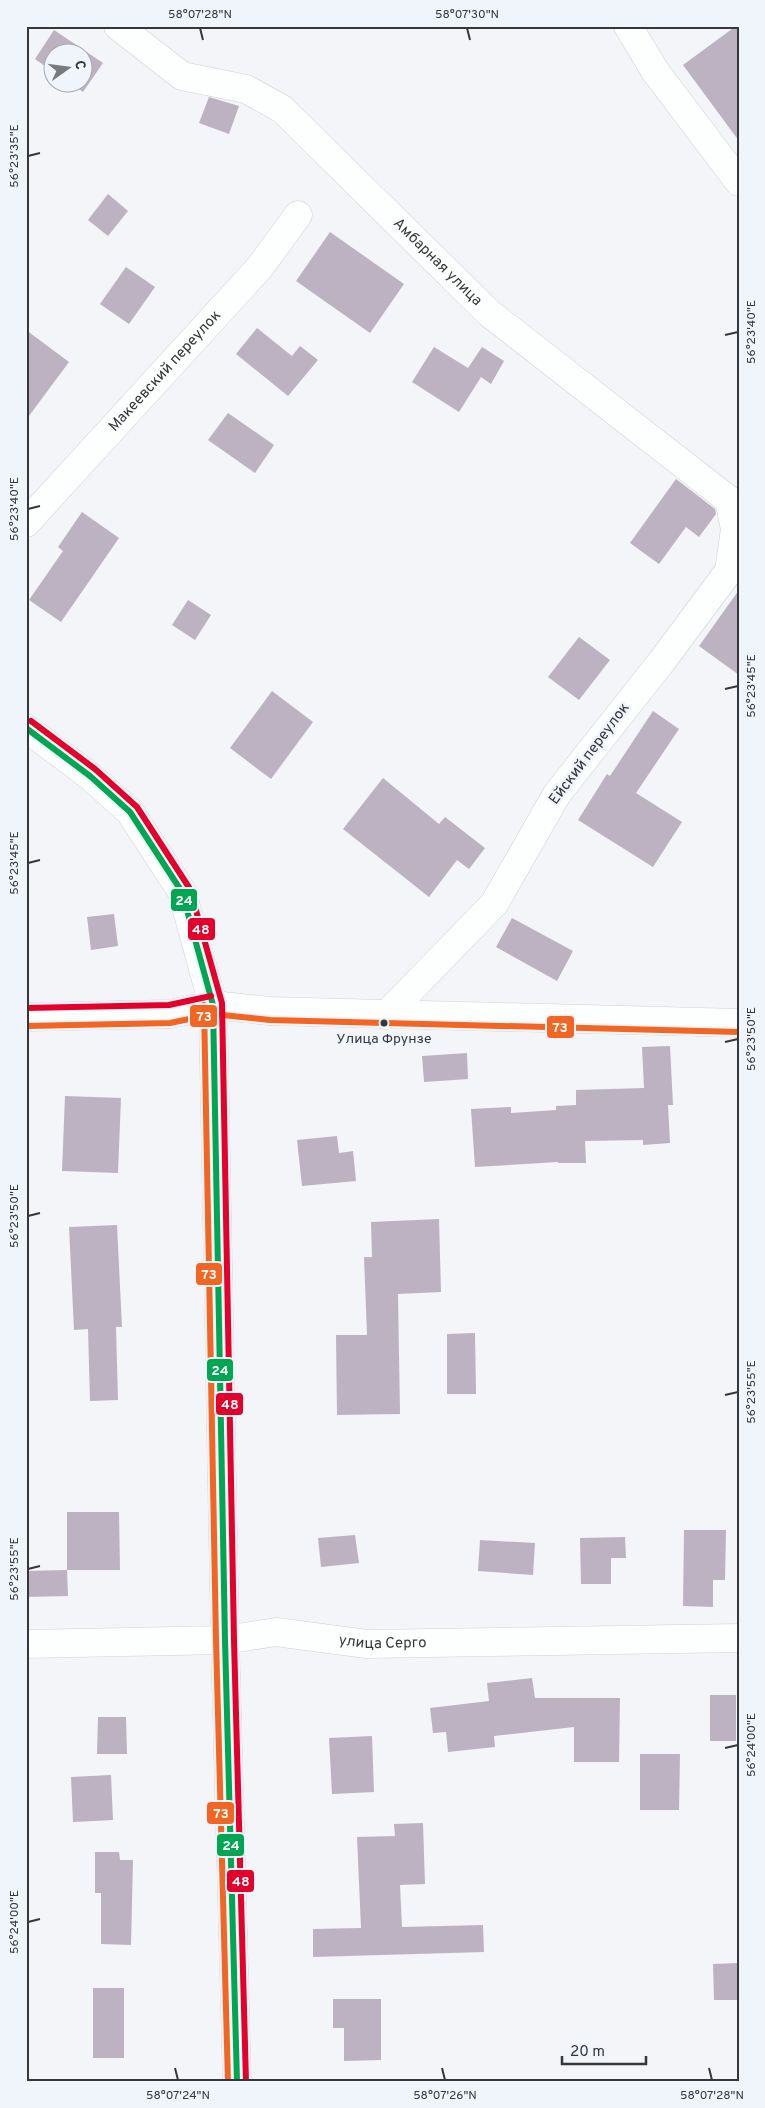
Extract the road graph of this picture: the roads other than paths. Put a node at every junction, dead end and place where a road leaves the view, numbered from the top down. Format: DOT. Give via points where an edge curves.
graph roads {
  1 [pos="118,26"];
  2 [pos="628,26"];
  3 [pos="739,182"];
  4 [pos="298,215"];
  5 [pos="26,523"];
  6 [pos="735,529"];
  7 [pos="26,728"];
  8 [pos="213,1004"];
  9 [pos="386,1015"];
  10 [pos="26,1017"];
  11 [pos="739,1024"];
  12 [pos="739,1638"];
  13 [pos="225,1640"];
  14 [pos="26,1644"];
  15 [pos="237,2082"];
  1 -- 6 [label="street, Амбарная улица" via="182,76 246,89 282,109 489,313 729,500"];
  2 -- 3 [label="street" via="655,72"];
  4 -- 5 [label="street, Макеевский переулок" via="260,267"];
  6 -- 9 [label="street, Ейский переулок" via="729,571 557,794 494,904"];
  7 -- 8 [label="street" via="90,776 130,812 182,892"];
  8 -- 9 [label="street" via="270,1011"];
  8 -- 10 [label="street" via="170,1014"];
  8 -- 13 [label="street"];
  9 -- 11 [label="street"];
  12 -- 13 [label="street, улица Серго" via="367,1644 276,1632"];
  13 -- 14 [label="street, улица Серго"];
  13 -- 15 [label="street"];
}
